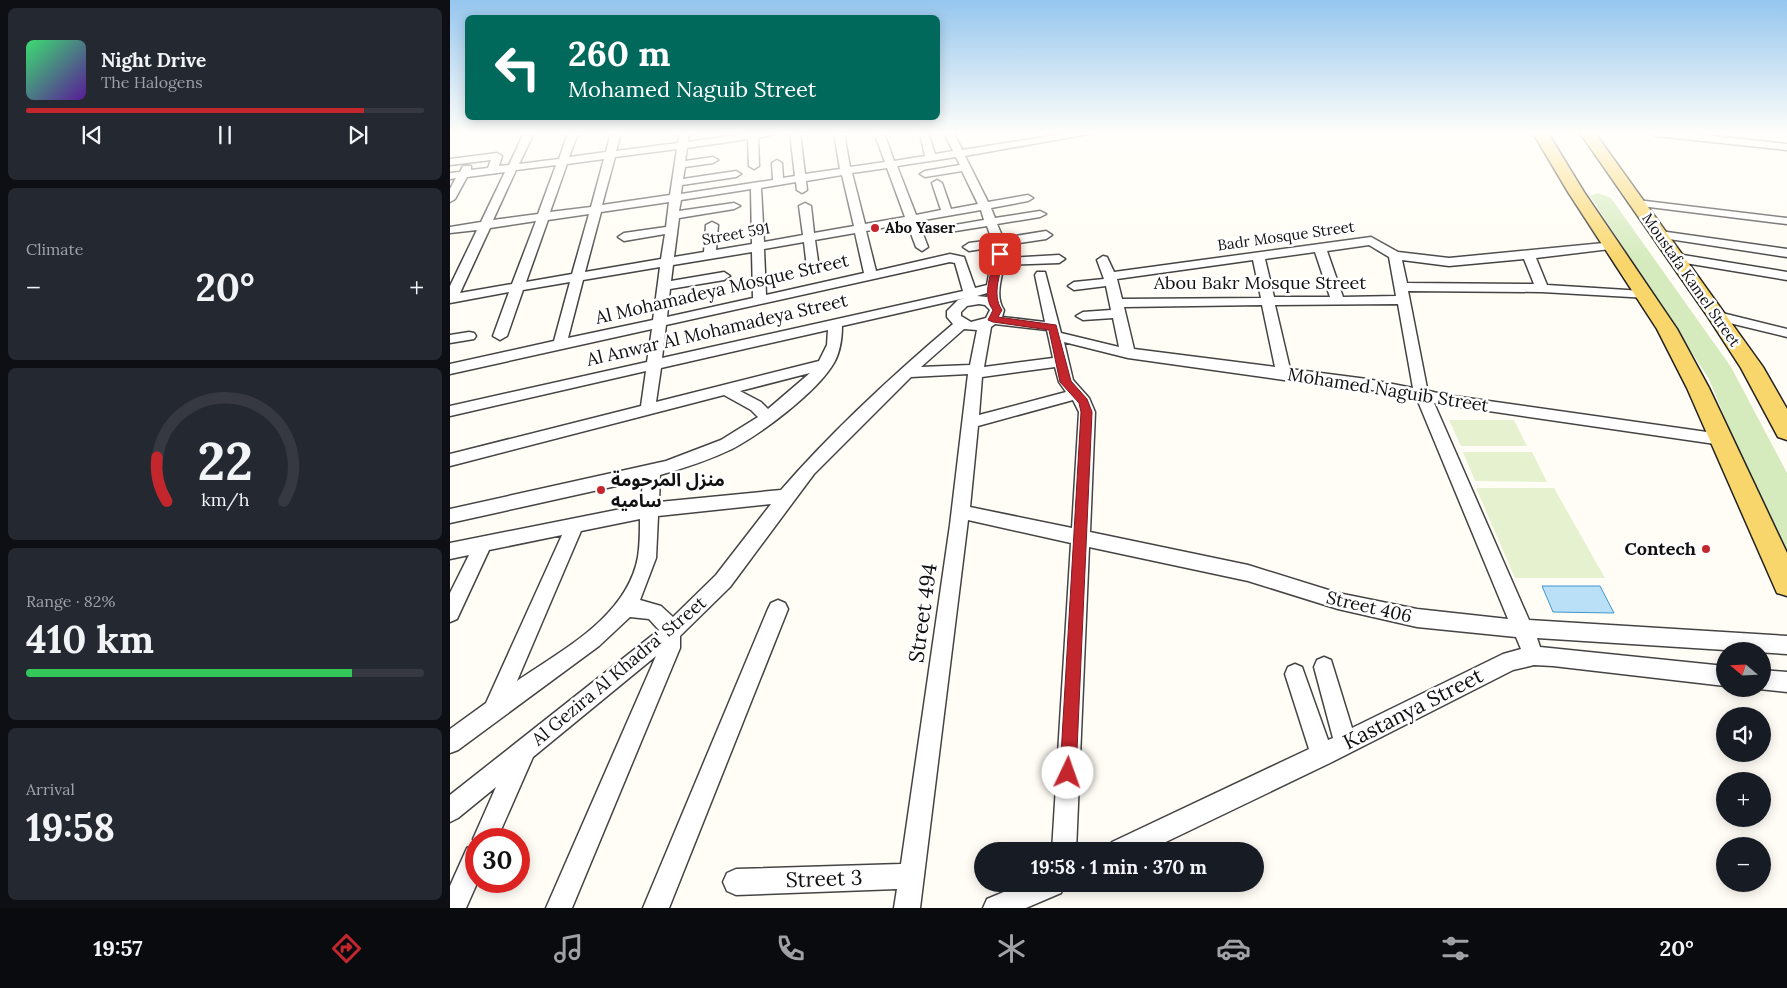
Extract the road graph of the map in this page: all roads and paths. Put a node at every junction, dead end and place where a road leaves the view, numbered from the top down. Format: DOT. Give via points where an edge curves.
graph roads {
  1 [pos="463,175"];
  2 [pos="509,175"];
  3 [pos="558,175"];
  4 [pos="605,175"];
  5 [pos="678,175"];
  6 [pos="722,175"];
  7 [pos="736,175"];
  8 [pos="778,175"];
  9 [pos="800,175"];
  10 [pos="832,175"];
  11 [pos="847,175"];
  12 [pos="893,175"];
  13 [pos="969,175"];
  14 [pos="1566,175"];
  15 [pos="1617,175"];
  16 [pos="778,182"];
  17 [pos="677,183"];
  18 [pos="937,183"];
  19 [pos="801,185"];
  20 [pos="756,186"];
  21 [pos="736,189"];
  22 [pos="675,198"];
  23 [pos="1028,198"];
  24 [pos="450,199"];
  25 [pos="1637,203"];
  26 [pos="734,206"];
  27 [pos="805,206"];
  28 [pos="985,206"];
  29 [pos="596,210"];
  30 [pos="947,213"];
  31 [pos="1040,214"];
  32 [pos="673,215"];
  33 [pos="543,217"];
  34 [pos="911,220"];
  35 [pos="990,221"];
  36 [pos="1787,221"];
  37 [pos="485,225"];
  38 [pos="712,225"];
  39 [pos="672,229"];
  40 [pos="858,229"];
  41 [pos="450,230"];
  42 [pos="943,230"];
  43 [pos="1660,235"];
  44 [pos="1046,236"];
  45 [pos="624,237"];
  46 [pos="809,238"];
  47 [pos="998,241"];
  48 [pos="1610,245"];
  49 [pos="758,247"];
  50 [pos="922,247"];
  51 [pos="969,247"];
  52 [pos="1320,248"];
  53 [pos="1787,253"];
  54 [pos="710,255"];
  55 [pos="1394,255"];
  56 [pos="1529,255"];
  57 [pos="1258,256"];
  58 [pos="1059,258"];
  59 [pos="1677,258"];
  60 [pos="1104,260"];
  61 [pos="667,262"];
  62 [pos="999,262"];
  63 [pos="813,268"];
  64 [pos="871,275"];
  65 [pos="1041,275"];
  66 [pos="724,276"];
  67 [pos="1787,276"];
  68 [pos="578,277"];
  69 [pos="1111,279"];
  70 [pos="664,286"];
  71 [pos="1074,286"];
  72 [pos="518,287"];
  73 [pos="992,288"];
  74 [pos="1542,288"];
  75 [pos="1403,294"];
  76 [pos="1644,295"];
  77 [pos="971,296"];
  78 [pos="450,298"];
  79 [pos="760,300"];
  80 [pos="1338,301"];
  81 [pos="1268,302"];
  82 [pos="993,304"];
  83 [pos="1118,308"];
  84 [pos="1083,316"];
  85 [pos="1718,316"];
  86 [pos="660,322"];
  87 [pos="835,322"];
  88 [pos="989,322"];
  89 [pos="962,324"];
  90 [pos="1054,332"];
  91 [pos="1787,333"];
  92 [pos="469,336"];
  93 [pos="500,336"];
  94 [pos="450,339"];
  95 [pos="560,344"];
  96 [pos="1128,353"];
  97 [pos="1061,362"];
  98 [pos="656,363"];
  99 [pos="826,364"];
  100 [pos="450,369"];
  101 [pos="976,371"];
  102 [pos="906,374"];
  103 [pos="1284,375"];
  104 [pos="724,390"];
  105 [pos="1076,394"];
  106 [pos="1423,395"];
  107 [pos="648,409"];
  108 [pos="450,411"];
  109 [pos="767,418"];
  110 [pos="969,423"];
  111 [pos="1786,429"];
  112 [pos="1722,439"];
  113 [pos="450,460"];
  114 [pos="652,472"];
  115 [pos="786,496"];
  116 [pos="650,510"];
  117 [pos="961,512"];
  118 [pos="450,516"];
  119 [pos="575,525"];
  120 [pos="1080,538"];
  121 [pos="483,544"];
  122 [pos="450,551"];
  123 [pos="1787,584"];
  124 [pos="626,608"];
  125 [pos="778,609"];
  126 [pos="450,613"];
  127 [pos="1524,628"];
  128 [pos="671,632"];
  129 [pos="1787,645"];
  130 [pos="1534,656"];
  131 [pos="1324,668"];
  132 [pos="1295,674"];
  133 [pos="1716,675"];
  134 [pos="1771,681"];
  135 [pos="1787,682"];
  136 [pos="494,712"];
  137 [pos="450,742"];
  138 [pos="1345,743"];
  139 [pos="525,750"];
  140 [pos="1322,755"];
  141 [pos="450,810"];
  142 [pos="490,828"];
  143 [pos="1064,842"];
  144 [pos="1140,842"];
  145 [pos="911,876"];
  146 [pos="465,881"];
  147 [pos="736,882"];
  148 [pos="1033,892"];
  149 [pos="453,908"];
  150 [pos="559,908"];
  151 [pos="656,908"];
  152 [pos="907,908"];
  153 [pos="996,908"];
  1 -- 24 [label="street"];
  2 -- 37 [label="street"];
  3 -- 33 [label="street"];
  4 -- 29 [label="street"];
  5 -- 17 [label="street"];
  6 -- 17 [label="street"];
  7 -- 21 [label="street"];
  8 -- 16 [label="street"];
  9 -- 19 [label="street"];
  10 -- 19 [label="street"];
  11 -- 40 [label="street"];
  12 -- 34 [label="street"];
  13 -- 28 [label="street"];
  14 -- 48 [label="main road"];
  15 -- 25 [label="main road, Moustafa Kamel Street"];
  16 -- 19 [label="street"];
  16 -- 20 [label="street"];
  17 -- 22 [label="street"];
  18 -- 30 [label="street"];
  20 -- 21 [label="street"];
  20 -- 49 [label="street"];
  21 -- 22 [label="street"];
  22 -- 29 [label="street"];
  22 -- 32 [label="street"];
  23 -- 28 [label="street, Street 591"];
  25 -- 36 [label="street"];
  25 -- 43 [label="main road, Moustafa Kamel Street"];
  26 -- 32 [label="street"];
  27 -- 46 [label="street"];
  28 -- 30 [label="street, Street 591"];
  28 -- 35 [label="street"];
  29 -- 33 [label="street"];
  29 -- 68 [label="street"];
  30 -- 34 [label="street, Street 591"];
  31 -- 35 [label="street"];
  32 -- 39 [label="street"];
  33 -- 37 [label="street"];
  33 -- 72 [label="street"];
  34 -- 40 [label="street, Street 591"];
  34 -- 50 [label="street"];
  35 -- 42 [label="street"];
  35 -- 47 [label="street"];
  37 -- 41 [label="street"];
  37 -- 78 [label="street"];
  38 -- 54 [label="street"];
  39 -- 45 [label="street"];
  39 -- 61 [label="street"];
  40 -- 46 [label="street, Street 591"];
  40 -- 64 [label="street"];
  43 -- 53 [label="street"];
  43 -- 59 [label="main road, Moustafa Kamel Street"];
  44 -- 47 [label="street"];
  46 -- 49 [label="street, Street 591"];
  46 -- 63 [label="street"];
  47 -- 51 [label="street"];
  47 -- 62 [label="street"];
  48 -- 56 [label="street, Badr Mosque Street"];
  48 -- 76 [label="main road"];
  49 -- 54 [label="street, Street 591"];
  49 -- 79 [label="street"];
  52 -- 55 [label="street, Badr Mosque Street" via="1372,241"];
  52 -- 57 [label="street, Badr Mosque Street"];
  52 -- 80 [label="street"];
  54 -- 61 [label="street, Street 591"];
  55 -- 56 [label="street, Badr Mosque Street" via="1449,262"];
  55 -- 75 [label="street"];
  56 -- 74 [label="street"];
  57 -- 69 [label="street, Badr Mosque Street"];
  57 -- 81 [label="street"];
  58 -- 62 [label="street"];
  59 -- 67 [label="street"];
  59 -- 85 [label="main road, Moustafa Kamel Street"];
  60 -- 69 [label="street"];
  61 -- 68 [label="street, Street 591"];
  61 -- 70 [label="street"];
  62 -- 73 [label="street"];
  64 -- 77 [label="street, Al Mohamadeya Mosque Street" via="954,257 960,260"];
  64 -- 79 [label="street, Al Mohamadeya Mosque Street"];
  65 -- 90 [label="street"];
  66 -- 70 [label="street"];
  68 -- 72 [label="street, Street 591"];
  68 -- 95 [label="street"];
  69 -- 71 [label="street, Badr Mosque Street"];
  69 -- 83 [label="street"];
  70 -- 86 [label="street"];
  72 -- 78 [label="street, Street 591"];
  72 -- 93 [label="street"];
  73 -- 77 [label="street, Al Anwar Al Mohamadeya Street"];
  73 -- 82 [label="street"];
  74 -- 75 [label="street"];
  74 -- 76 [label="street"];
  75 -- 80 [label="street, Abou Bakr Mosque Street"];
  75 -- 106 [label="street"];
  76 -- 112 [label="main road" via="1667,329"];
  77 -- 82 [label="street"];
  77 -- 87 [label="street, Al Anwar Al Mohamadeya Street"];
  77 -- 89 [label="street" via="954,311 955,320"];
  79 -- 86 [label="street, Al Mohamadeya Mosque Street"];
  80 -- 81 [label="street, Abou Bakr Mosque Street"];
  81 -- 83 [label="street, Abou Bakr Mosque Street"];
  81 -- 103 [label="street"];
  82 -- 88 [label="street, Street 494" via="997,310"];
  83 -- 84 [label="street"];
  83 -- 96 [label="street"];
  85 -- 91 [label="street"];
  85 -- 111 [label="main road, Moustafa Kamel Street" via="1752,366"];
  86 -- 95 [label="street, Al Mohamadeya Mosque Street"];
  86 -- 98 [label="street"];
  87 -- 98 [label="street, Al Anwar Al Mohamadeya Street"];
  87 -- 99 [label="street" via="833,349"];
  88 -- 89 [label="street, Mohamed Naguib Street" via="969,326"];
  88 -- 90 [label="street, Mohamed Naguib Street"];
  88 -- 101 [label="street, Street 494"];
  89 -- 102 [label="street, Al Gezira Al Khadra' Street"];
  90 -- 96 [label="street, Mohamed Naguib Street"];
  90 -- 97 [label="street"];
  92 -- 94 [label="street"];
  95 -- 100 [label="street, Al Mohamadeya Mosque Street"];
  96 -- 103 [label="street, Mohamed Naguib Street"];
  97 -- 101 [label="street"];
  97 -- 105 [label="street" via="1066,382"];
  98 -- 107 [label="street"];
  98 -- 108 [label="street, Al Anwar Al Mohamadeya Street"];
  99 -- 104 [label="street"];
  99 -- 109 [label="street" via="814,379"];
  101 -- 102 [label="street"];
  101 -- 110 [label="street, Street 494"];
  102 -- 115 [label="street, Al Gezira Al Khadra' Street" via="808,470"];
  103 -- 106 [label="street, Mohamed Naguib Street" via="1367,384"];
  104 -- 107 [label="street"];
  104 -- 109 [label="street" via="756,406"];
  105 -- 110 [label="street"];
  105 -- 120 [label="street" via="1084,402 1087,412"];
  106 -- 112 [label="street, Mohamed Naguib Street"];
  106 -- 127 [label="street"];
  107 -- 113 [label="street"];
  109 -- 114 [label="street" via="743,435"];
  110 -- 117 [label="street, Street 494"];
  112 -- 123 [label="main road"];
  114 -- 116 [label="street"];
  114 -- 118 [label="street"];
  115 -- 116 [label="street"];
  115 -- 128 [label="street, Al Gezira Al Khadra' Street" via="738,563"];
  116 -- 119 [label="street"];
  116 -- 124 [label="street" via="647,558"];
  117 -- 120 [label="street, Street 406"];
  117 -- 145 [label="street, Street 494"];
  119 -- 121 [label="street"];
  119 -- 136 [label="street"];
  120 -- 127 [label="street, Street 406" via="1248,573 1377,611 1456,623"];
  120 -- 143 [label="street"];
  121 -- 122 [label="street"];
  121 -- 126 [label="street"];
  124 -- 128 [label="street" via="656,612 666,620"];
  124 -- 136 [label="street" via="592,640"];
  125 -- 151 [label="street"];
  127 -- 129 [label="street, Street 406"];
  127 -- 130 [label="street"];
  128 -- 139 [label="street, Al Gezira Al Khadra' Street"];
  128 -- 150 [label="street" via="664,667"];
  130 -- 133 [label="street, Kastanya Street"];
  130 -- 138 [label="street, Kastanya Street" via="1510,661"];
  131 -- 138 [label="street"];
  132 -- 140 [label="street"];
  134 -- 135 [label="street"];
  136 -- 137 [label="street"];
  138 -- 140 [label="street, Kastanya Street"];
  139 -- 141 [label="street, Al Gezira Al Khadra' Street"];
  139 -- 142 [label="street"];
  140 -- 144 [label="street, Kastanya Street"];
  145 -- 147 [label="street, Street 3"];
  145 -- 152 [label="street, Street 494"];
  146 -- 149 [label="street"];
  148 -- 153 [label="street"];
}
